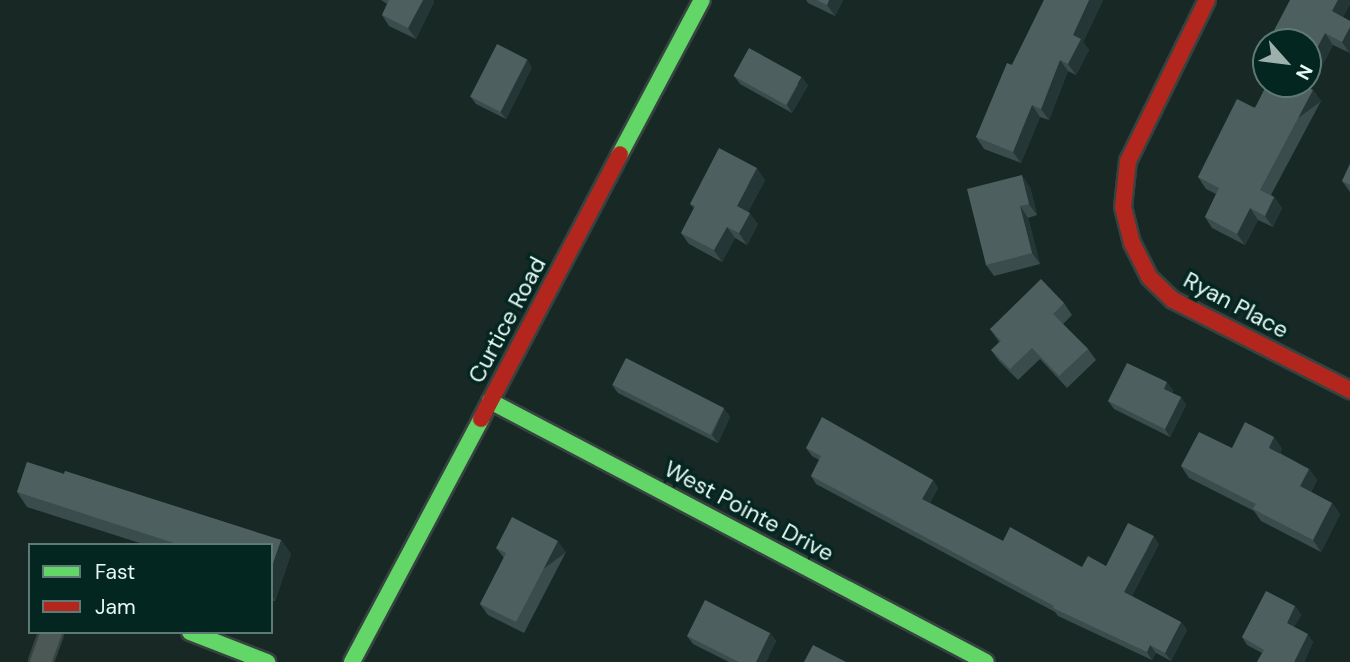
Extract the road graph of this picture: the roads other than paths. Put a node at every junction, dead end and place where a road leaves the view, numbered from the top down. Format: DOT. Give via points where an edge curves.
graph roads {
  1 [pos="702,0"];
  2 [pos="1207,0"];
  3 [pos="1350,390"];
  4 [pos="490,401"];
  5 [pos="50,634"];
  6 [pos="195,634"];
  7 [pos="40,662"];
  8 [pos="267,662"];
  9 [pos="352,662"];
  10 [pos="985,662"];
  1 -- 4 [label="street, Curtice Road"];
  2 -- 3 [label="street, Ryan Place" via="1128,161 1123,207 1132,243 1149,276 1173,300"];
  4 -- 9 [label="street, Curtice Road"];
  4 -- 10 [label="street, West Pointe Drive"];
  5 -- 7 [label="street"];
  6 -- 8 [label="street"];
}
